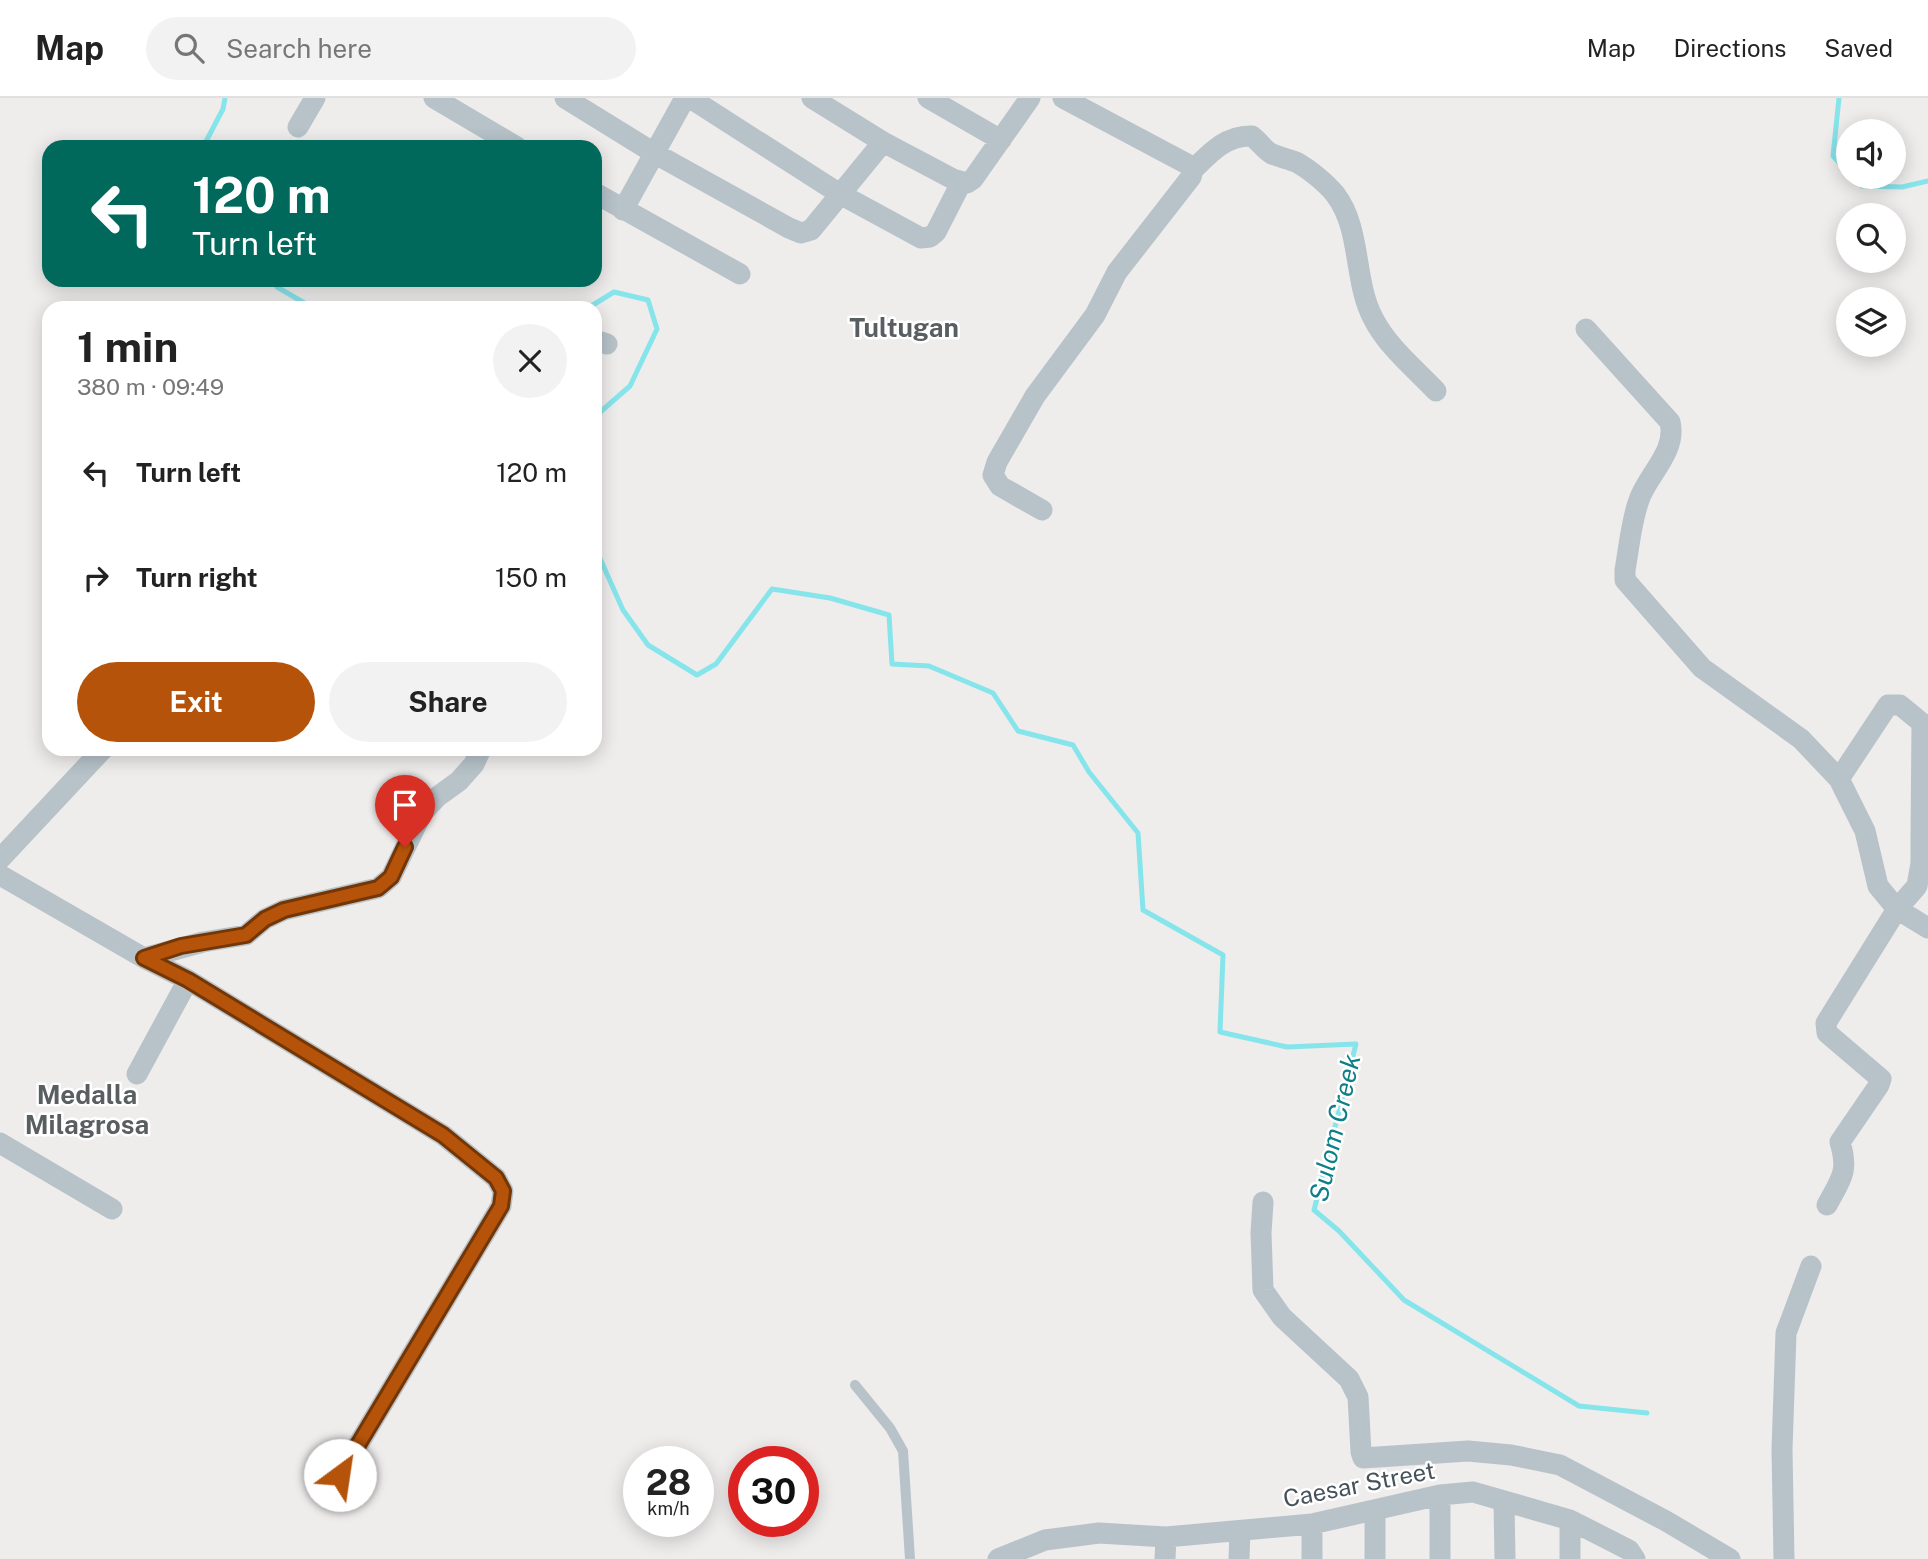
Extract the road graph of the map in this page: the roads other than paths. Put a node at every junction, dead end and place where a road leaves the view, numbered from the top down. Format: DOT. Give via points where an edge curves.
graph roads {
  1 [pos="315,98"];
  2 [pos="434,98"];
  3 [pos="565,98"];
  4 [pos="688,98"];
  5 [pos="812,98"];
  6 [pos="928,98"];
  7 [pos="1030,98"];
  8 [pos="1073,100"];
  9 [pos="298,127"];
  10 [pos="505,140"];
  11 [pos="1000,140"];
  12 [pos="883,142"];
  13 [pos="654,153"];
  14 [pos="1193,170"];
  15 [pos="961,183"];
  16 [pos="841,194"];
  17 [pos="602,197"];
  18 [pos="623,210"];
  19 [pos="740,274"];
  20 [pos="1586,329"];
  21 [pos="1436,391"];
  22 [pos="1042,510"];
  23 [pos="1925,726"];
  24 [pos="96,756"];
  25 [pos="478,756"];
  26 [pos="1839,779"];
  27 [pos="1925,833"];
  28 [pos="0,859"];
  29 [pos="0,875"];
  30 [pos="1897,909"];
  31 [pos="1928,928"];
  32 [pos="144,958"];
  33 [pos="188,980"];
  34 [pos="137,1074"];
  35 [pos="0,1143"];
  36 [pos="1263,1202"];
  37 [pos="1827,1205"];
  38 [pos="112,1209"];
  39 [pos="1811,1266"];
  40 [pos="855,1385"];
  41 [pos="340,1475"];
  42 [pos="1440,1495"];
  43 [pos="1504,1502"];
  44 [pos="1374,1510"];
  45 [pos="1570,1520"];
  46 [pos="1312,1524"];
  47 [pos="1240,1531"];
  48 [pos="1166,1538"];
  49 [pos="910,1559"];
  50 [pos="998,1559"];
  51 [pos="1165,1559"];
  52 [pos="1239,1559"];
  53 [pos="1312,1559"];
  54 [pos="1375,1559"];
  55 [pos="1440,1559"];
  56 [pos="1504,1559"];
  57 [pos="1570,1559"];
  58 [pos="1635,1559"];
  59 [pos="1730,1559"];
  60 [pos="1784,1559"];
  61 [pos="1794,1559"];
  1 -- 9 [label="street"];
  2 -- 10 [label="street"];
  3 -- 13 [label="street"];
  4 -- 13 [label="street"];
  4 -- 16 [label="street"];
  5 -- 12 [label="street"];
  6 -- 11 [label="street"];
  7 -- 11 [label="street"];
  8 -- 14 [label="street"];
  11 -- 15 [label="street" via="973,179"];
  12 -- 15 [label="street"];
  12 -- 16 [label="street"];
  13 -- 16 [label="street" via="801,233 811,230"];
  13 -- 18 [label="street"];
  14 -- 21 [label="street" via="1219,145 1252,136 1270,153 1299,164 1335,194 1345,213 1372,317 1388,341"];
  14 -- 22 [label="street" via="1117,272 1095,315 1035,396 997,462 993,475 1000,486"];
  15 -- 16 [label="street" via="936,232 921,238"];
  17 -- 18 [label="street"];
  18 -- 19 [label="street"];
  20 -- 26 [label="street" via="1670,422 1672,433 1639,500 1625,580 1702,668 1801,739"];
  23 -- 26 [label="street" via="1900,705 1888,705"];
  23 -- 27 [label="street"];
  24 -- 28 [label="street"];
  25 -- 32 [label="street" via="459,781 422,813 391,877 378,888 284,910 246,935"];
  26 -- 30 [label="street" via="1865,831 1878,886"];
  27 -- 30 [label="street" via="1917,886"];
  29 -- 32 [label="street"];
  30 -- 31 [label="street"];
  30 -- 37 [label="street" via="1826,1023 1827,1033 1881,1079 1840,1142 1845,1172"];
  32 -- 33 [label="street"];
  33 -- 34 [label="street"];
  33 -- 41 [label="street" via="443,1135 496,1178 503,1191 501,1206"];
  35 -- 38 [label="street"];
  36 -- 59 [label="street" via="1263,1290 1282,1317 1349,1379 1357,1397 1363,1458 1468,1451 1560,1465"];
  39 -- 60 [label="street" via="1786,1333"];
  40 -- 49 [label="lane" via="903,1451"];
  42 -- 43 [label="street, Caesar Street" via="1473,1492"];
  42 -- 44 [label="street, Caesar Street"];
  42 -- 55 [label="street"];
  43 -- 45 [label="street, Caesar Street"];
  43 -- 56 [label="street"];
  44 -- 46 [label="street, Caesar Street"];
  44 -- 54 [label="street"];
  45 -- 57 [label="street"];
  45 -- 58 [label="street, Caesar Street" via="1629,1550"];
  46 -- 47 [label="street, Caesar Street"];
  46 -- 53 [label="street"];
  47 -- 48 [label="street, Caesar Street"];
  47 -- 52 [label="street"];
  48 -- 50 [label="street, Caesar Street" via="1099,1533 1045,1540"];
  48 -- 51 [label="street"];
  60 -- 61 [label="street"];
}
